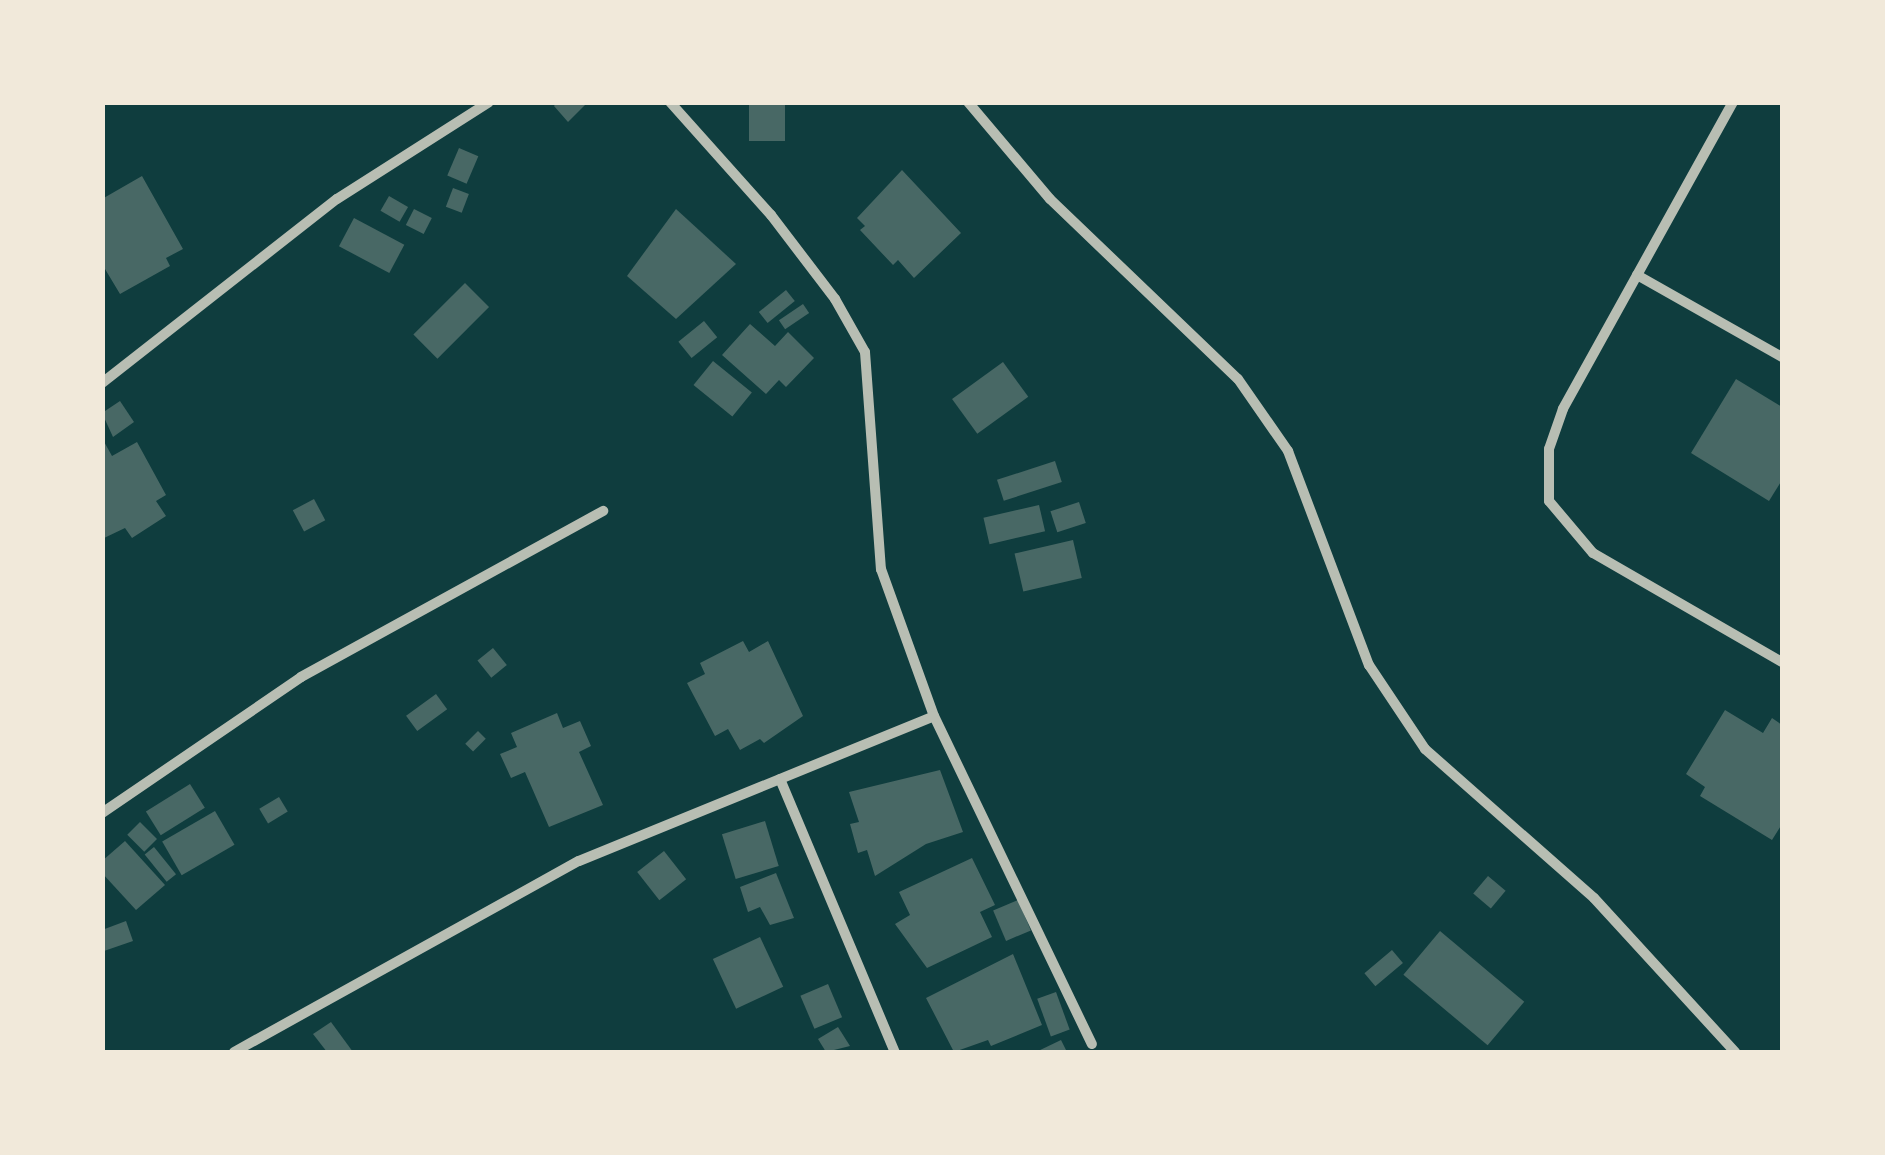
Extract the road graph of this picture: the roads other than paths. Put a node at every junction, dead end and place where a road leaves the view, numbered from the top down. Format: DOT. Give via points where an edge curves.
graph roads {
  1 [pos="489,102"];
  2 [pos="670,102"];
  3 [pos="968,102"];
  4 [pos="1733,102"];
  5 [pos="1637,275"];
  6 [pos="1782,357"];
  7 [pos="102,383"];
  8 [pos="602,511"];
  9 [pos="1782,662"];
  10 [pos="934,716"];
  11 [pos="780,779"];
  12 [pos="102,813"];
  13 [pos="1092,1044"];
  14 [pos="234,1052"];
  15 [pos="895,1052"];
  16 [pos="1735,1052"];
  1 -- 7 [label="street" via="338,199"];
  2 -- 10 [label="street" via="792,242 866,352 880,569"];
  3 -- 16 [label="street" via="1050,199 1248,394 1288,451 1369,664 1425,749 1594,898"];
  4 -- 5 [label="street"];
  5 -- 6 [label="street"];
  5 -- 9 [label="street" via="1563,408 1549,449 1549,501 1593,553"];
  8 -- 12 [label="street" via="301,676"];
  10 -- 11 [label="street"];
  10 -- 13 [label="street"];
  11 -- 14 [label="street" via="579,862"];
  11 -- 15 [label="street"];
}
